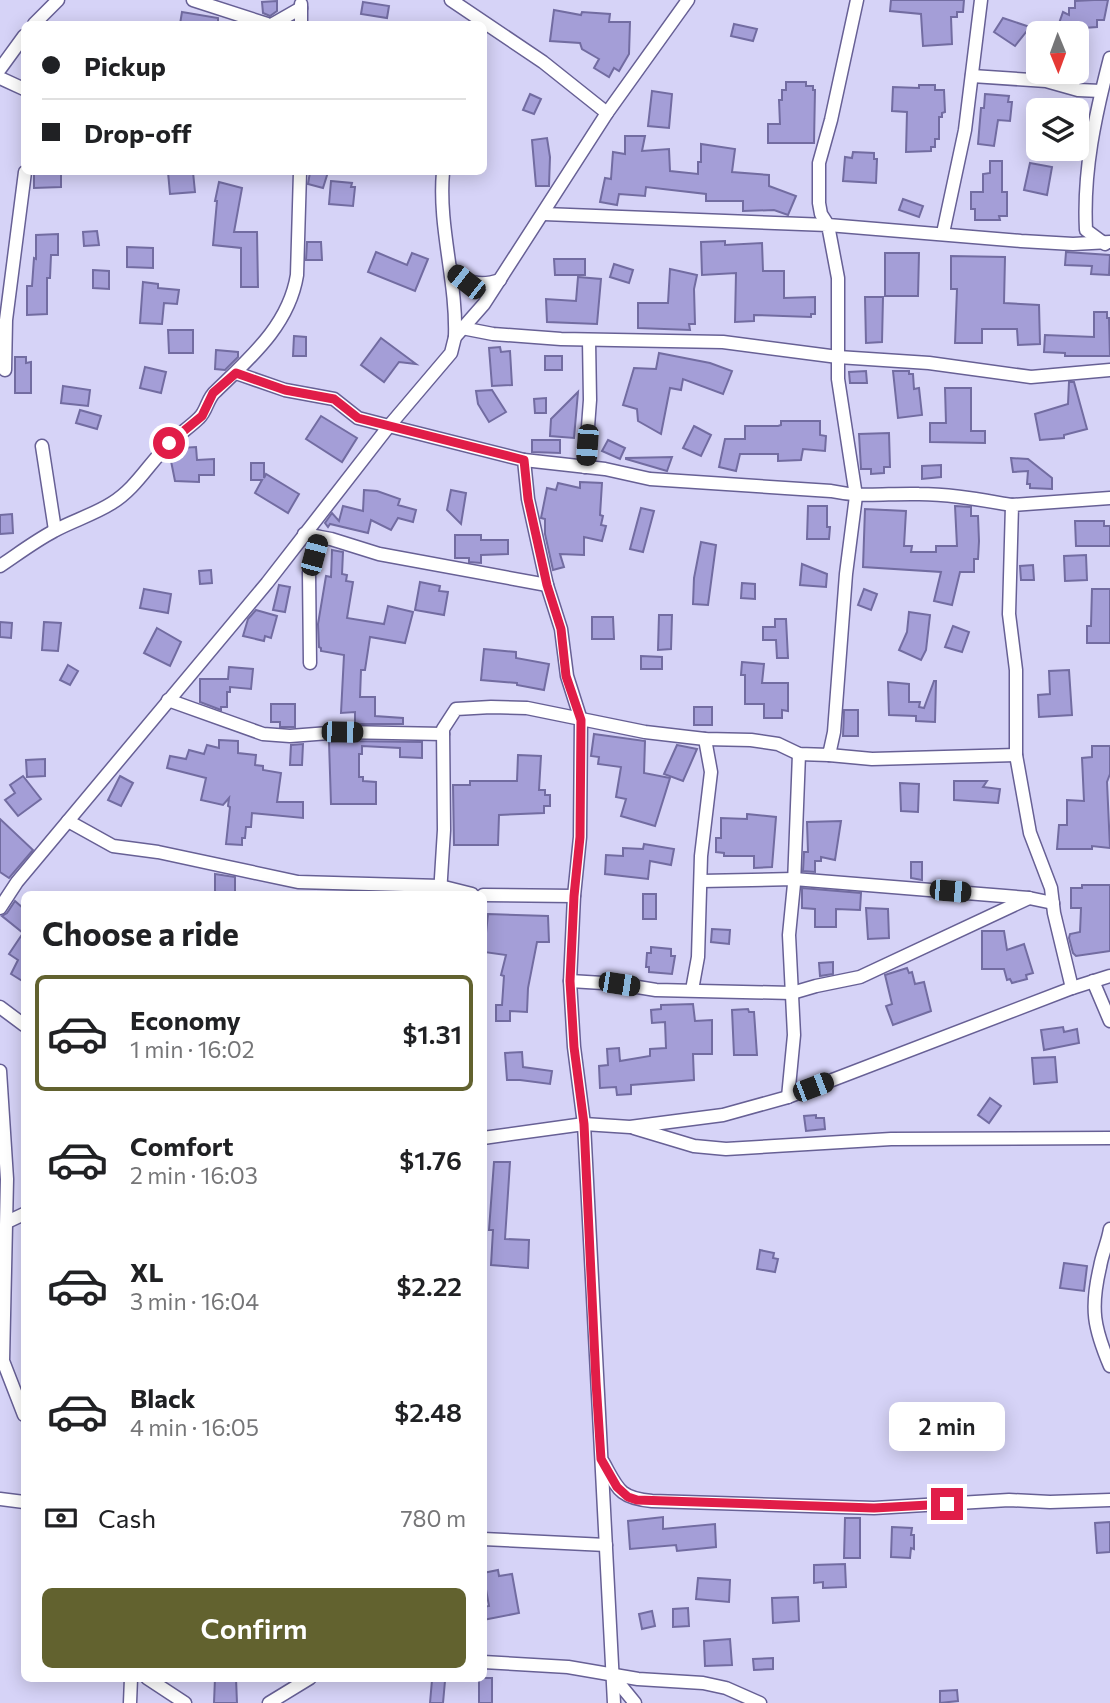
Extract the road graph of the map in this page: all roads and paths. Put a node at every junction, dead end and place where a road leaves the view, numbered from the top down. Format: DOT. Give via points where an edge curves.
graph roads {
  1 [pos="58,0"];
  2 [pos="193,0"];
  3 [pos="451,0"];
  4 [pos="688,0"];
  5 [pos="857,0"];
  6 [pos="982,0"];
  7 [pos="301,4"];
  8 [pos="37,21"];
  9 [pos="258,21"];
  10 [pos="277,21"];
  11 [pos="482,21"];
  12 [pos="487,24"];
  13 [pos="21,40"];
  14 [pos="1110,58"];
  15 [pos="0,69"];
  16 [pos="972,76"];
  17 [pos="0,78"];
  18 [pos="21,88"];
  19 [pos="1101,91"];
  20 [pos="607,113"];
  21 [pos="25,175"];
  22 [pos="300,175"];
  23 [pos="443,175"];
  24 [pos="544,214"];
  25 [pos="828,225"];
  26 [pos="943,233"];
  27 [pos="1108,245"];
  28 [pos="451,270"];
  29 [pos="500,280"];
  30 [pos="3,313"];
  31 [pos="458,332"];
  32 [pos="589,340"];
  33 [pos="838,357"];
  34 [pos="5,370"];
  35 [pos="1110,370"];
  36 [pos="236,373"];
  37 [pos="389,426"];
  38 [pos="42,446"];
  39 [pos="524,460"];
  40 [pos="585,467"];
  41 [pos="856,496"];
  42 [pos="1110,498"];
  43 [pos="1012,505"];
  44 [pos="55,530"];
  45 [pos="304,534"];
  46 [pos="319,537"];
  47 [pos="0,566"];
  48 [pos="547,585"];
  49 [pos="310,663"];
  50 [pos="168,700"];
  51 [pos="581,720"];
  52 [pos="443,734"];
  53 [pos="705,739"];
  54 [pos="799,754"];
  55 [pos="829,755"];
  56 [pos="1016,755"];
  57 [pos="68,821"];
  58 [pos="794,879"];
  59 [pos="701,881"];
  60 [pos="440,890"];
  61 [pos="487,895"];
  62 [pos="574,896"];
  63 [pos="1029,898"];
  64 [pos="1053,903"];
  65 [pos="0,908"];
  66 [pos="1110,976"];
  67 [pos="570,981"];
  68 [pos="1093,981"];
  69 [pos="1072,988"];
  70 [pos="692,990"];
  71 [pos="792,993"];
  72 [pos="5,1012"];
  73 [pos="1110,1021"];
  74 [pos="21,1023"];
  75 [pos="0,1070"];
  76 [pos="789,1097"];
  77 [pos="584,1124"];
  78 [pos="630,1126"];
  79 [pos="487,1137"];
  80 [pos="1110,1138"];
  81 [pos="21,1215"];
  82 [pos="7,1222"];
  83 [pos="1110,1229"];
  84 [pos="3,1238"];
  85 [pos="1110,1366"];
  86 [pos="21,1407"];
  87 [pos="601,1459"];
  88 [pos="0,1499"];
  89 [pos="1110,1500"];
  90 [pos="21,1502"];
  91 [pos="487,1539"];
  92 [pos="606,1545"];
  93 [pos="487,1662"];
  94 [pos="613,1675"];
  95 [pos="131,1682"];
  96 [pos="153,1682"];
  97 [pos="303,1682"];
  98 [pos="130,1703"];
  99 [pos="185,1703"];
  100 [pos="269,1703"];
  101 [pos="614,1703"];
  102 [pos="635,1703"];
  103 [pos="760,1703"];
  1 -- 8 [label="street"];
  2 -- 9 [label="street"];
  3 -- 11 [label="street"];
  4 -- 20 [label="street"];
  5 -- 25 [label="street" via="819,163 819,203"];
  6 -- 16 [label="street"];
  7 -- 10 [label="street"];
  12 -- 20 [label="street"];
  13 -- 15 [label="street"];
  14 -- 19 [label="street"];
  16 -- 19 [label="street" via="1046,81"];
  16 -- 26 [label="street" via="960,162"];
  17 -- 18 [label="street"];
  19 -- 27 [label="street" via="1084,195 1086,230"];
  20 -- 24 [label="street"];
  21 -- 30 [label="street"];
  22 -- 36 [label="street" via="294,290 264,343"];
  23 -- 28 [label="street"];
  24 -- 25 [label="street"];
  24 -- 29 [label="street"];
  25 -- 26 [label="street"];
  25 -- 33 [label="street" via="838,278"];
  26 -- 27 [label="street"];
  28 -- 29 [label="street" via="466,282"];
  28 -- 31 [label="street"];
  29 -- 31 [label="street"];
  30 -- 34 [label="street"];
  31 -- 32 [label="street"];
  31 -- 37 [label="street" via="451,352"];
  32 -- 33 [label="street" via="723,342"];
  32 -- 40 [label="street"];
  33 -- 35 [label="street" via="1031,377"];
  33 -- 41 [label="street"];
  36 -- 37 [label="street" via="285,390 334,399 358,418"];
  36 -- 44 [label="street" via="213,393 202,416 169,443 133,485 113,502"];
  37 -- 39 [label="street"];
  37 -- 45 [label="street"];
  38 -- 44 [label="street"];
  39 -- 40 [label="street"];
  39 -- 48 [label="street"];
  40 -- 41 [label="street" via="650,479"];
  41 -- 43 [label="street" via="942,495"];
  41 -- 55 [label="street"];
  42 -- 43 [label="street"];
  43 -- 56 [label="street" via="1009,614 1016,670"];
  44 -- 47 [label="street"];
  45 -- 46 [label="street"];
  45 -- 50 [label="street"];
  46 -- 48 [label="street" via="379,554"];
  46 -- 49 [label="street" via="309,573"];
  48 -- 51 [label="street" via="561,629 566,676"];
  50 -- 52 [label="street" via="263,734"];
  50 -- 57 [label="street"];
  51 -- 52 [label="street" via="527,708 456,709"];
  51 -- 53 [label="street"];
  51 -- 62 [label="street" via="580,837"];
  52 -- 60 [label="street" via="445,817"];
  53 -- 54 [label="street" via="778,744"];
  53 -- 59 [label="street" via="711,772"];
  54 -- 55 [label="street"];
  54 -- 58 [label="street"];
  55 -- 56 [label="street" via="872,759"];
  56 -- 64 [label="street" via="1030,833"];
  57 -- 60 [label="street" via="113,846 298,881"];
  57 -- 65 [label="street"];
  58 -- 59 [label="street"];
  58 -- 63 [label="street"];
  58 -- 71 [label="street" via="789,935"];
  59 -- 70 [label="street"];
  61 -- 62 [label="street"];
  62 -- 67 [label="street"];
  63 -- 64 [label="street"];
  63 -- 71 [label="street" via="860,977"];
  64 -- 69 [label="street"];
  66 -- 68 [label="street"];
  67 -- 70 [label="street"];
  67 -- 77 [label="street"];
  68 -- 69 [label="street"];
  68 -- 73 [label="street"];
  69 -- 76 [label="street"];
  70 -- 71 [label="street"];
  71 -- 76 [label="street"];
  72 -- 74 [label="street"];
  75 -- 82 [label="street"];
  76 -- 78 [label="street" via="723,1115"];
  77 -- 78 [label="street"];
  77 -- 79 [label="street"];
  77 -- 87 [label="street"];
  78 -- 80 [label="street" via="694,1146 726,1149 891,1139"];
  81 -- 82 [label="street"];
  82 -- 84 [label="street"];
  83 -- 85 [label="street" via="1094,1311 1097,1334"];
  84 -- 86 [label="street" via="4,1361"];
  87 -- 89 [label="street" via="628,1497 652,1501 874,1508"];
  87 -- 92 [label="street"];
  88 -- 90 [label="street"];
  91 -- 92 [label="street"];
  92 -- 94 [label="street"];
  93 -- 94 [label="street"];
  94 -- 101 [label="street"];
  94 -- 102 [label="street"];
  94 -- 103 [label="street" via="726,1688"];
  95 -- 98 [label="street"];
  96 -- 99 [label="street"];
  97 -- 100 [label="street"];
}
